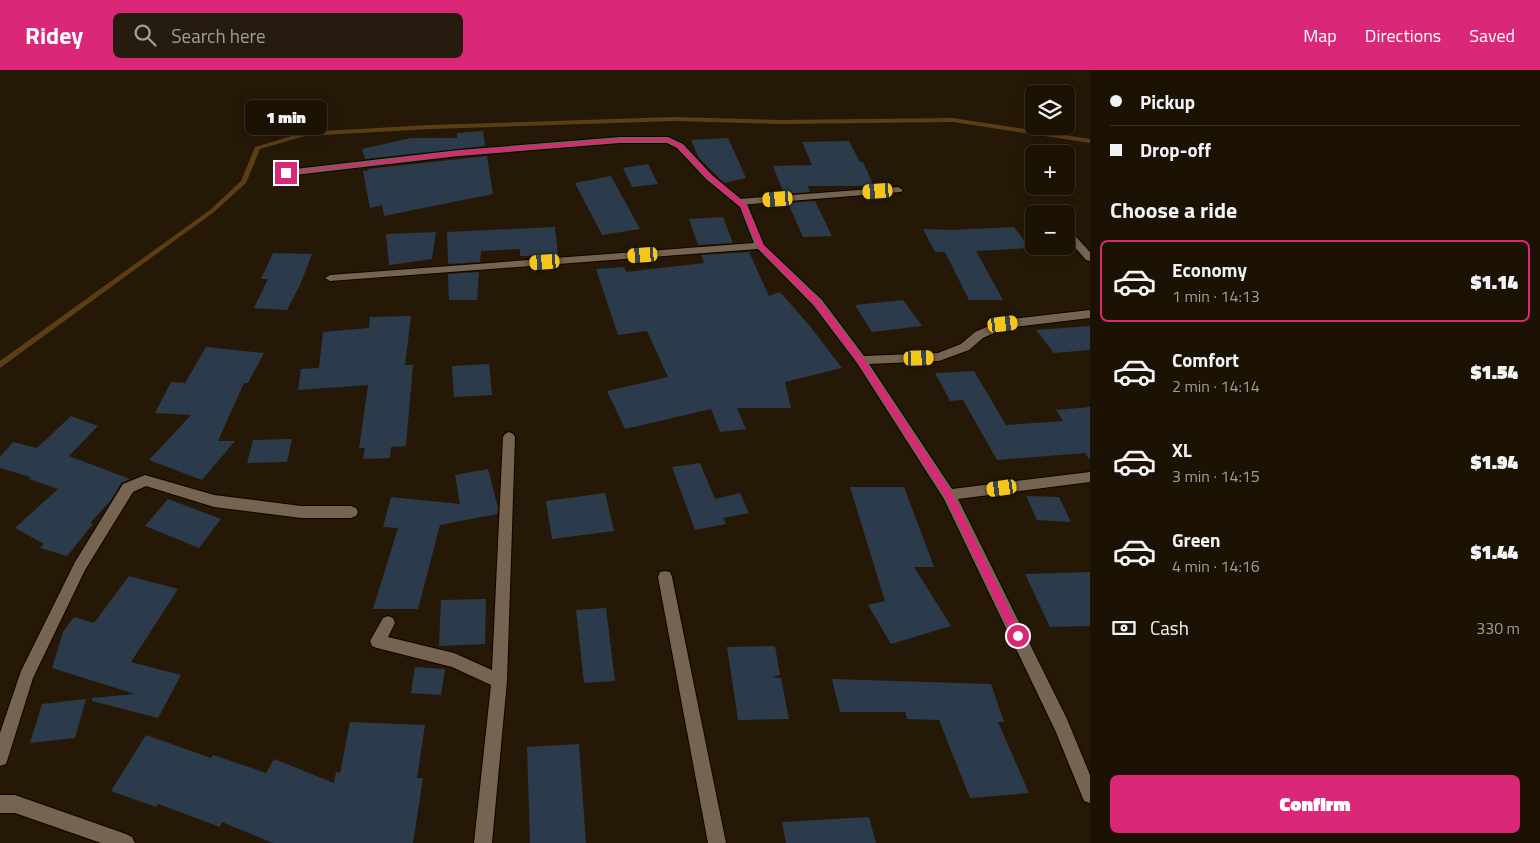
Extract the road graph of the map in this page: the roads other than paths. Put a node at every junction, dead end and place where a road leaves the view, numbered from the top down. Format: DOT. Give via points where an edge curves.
graph roads {
  1 [pos="286,173"];
  2 [pos="898,190"];
  3 [pos="739,202"];
  4 [pos="1075,241"];
  5 [pos="760,246"];
  6 [pos="1090,258"];
  7 [pos="330,278"];
  8 [pos="1090,314"];
  9 [pos="861,360"];
  10 [pos="509,437"];
  11 [pos="1090,477"];
  12 [pos="949,495"];
  13 [pos="352,512"];
  14 [pos="664,577"];
  15 [pos="388,623"];
  16 [pos="498,681"];
  17 [pos="0,758"];
  18 [pos="1090,795"];
  19 [pos="0,804"];
  20 [pos="126,843"];
  21 [pos="483,843"];
  22 [pos="717,843"];
  1 -- 3 [label="street" via="459,153 620,140 668,140 680,146 709,177"];
  2 -- 3 [label="street"];
  3 -- 5 [label="street" via="744,206"];
  4 -- 6 [label="street"];
  5 -- 7 [label="street"];
  5 -- 9 [label="street" via="818,303"];
  8 -- 9 [label="street" via="1003,324 978,335 965,347 938,357"];
  9 -- 12 [label="street"];
  10 -- 16 [label="street"];
  11 -- 12 [label="street"];
  12 -- 18 [label="street" via="1060,725"];
  13 -- 17 [label="street" via="301,512 214,501 145,480 128,488 80,566 26,676"];
  14 -- 22 [label="street"];
  15 -- 16 [label="street" via="377,640 454,660"];
  16 -- 21 [label="street"];
  19 -- 20 [label="street" via="15,804"];
}
